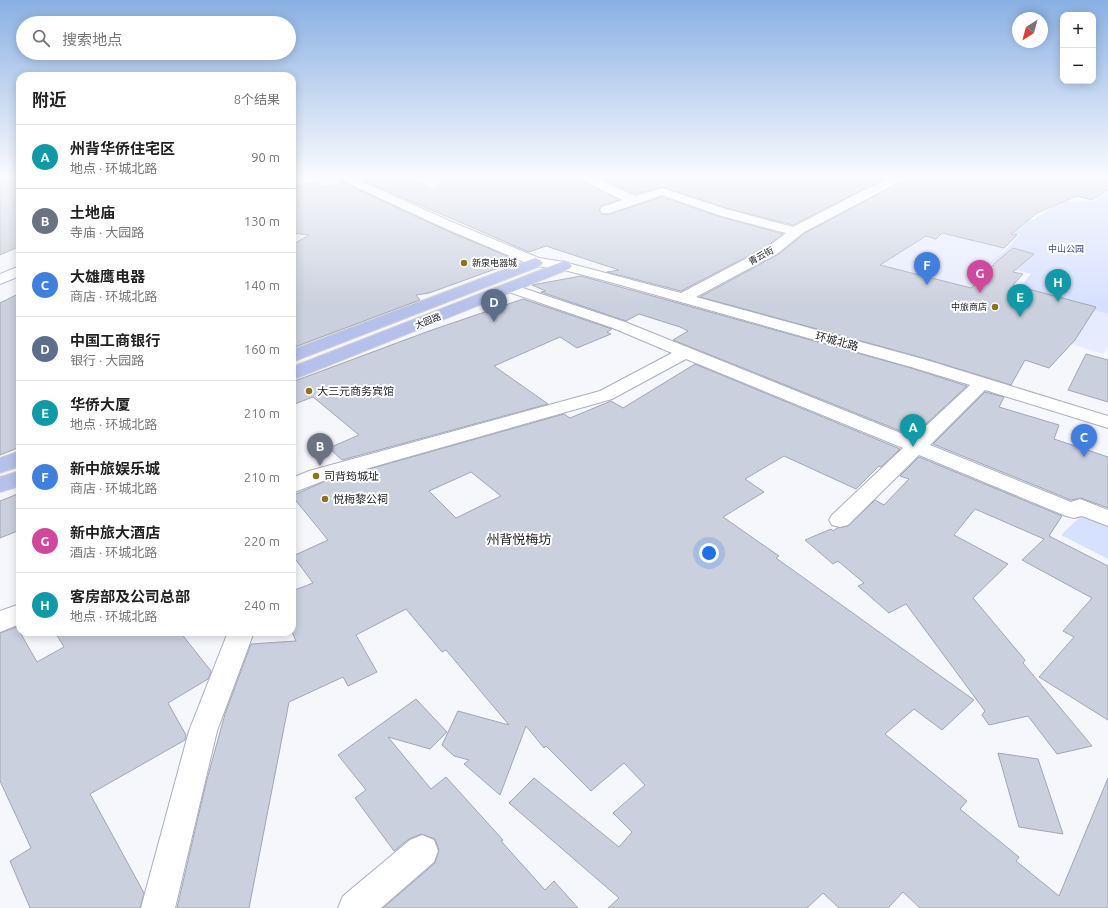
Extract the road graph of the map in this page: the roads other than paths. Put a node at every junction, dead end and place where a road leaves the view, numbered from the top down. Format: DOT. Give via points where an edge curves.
graph roads {
  1 [pos="447,220"];
  2 [pos="458,220"];
  3 [pos="753,220"];
  4 [pos="817,220"];
  5 [pos="796,232"];
  6 [pos="542,260"];
  7 [pos="0,266"];
  8 [pos="564,266"];
  9 [pos="16,269"];
  10 [pos="16,272"];
  11 [pos="0,280"];
  12 [pos="511,288"];
  13 [pos="682,298"];
  14 [pos="686,352"];
  15 [pos="296,354"];
  16 [pos="296,372"];
  17 [pos="982,382"];
  18 [pos="1108,422"];
  19 [pos="916,447"];
  20 [pos="16,460"];
  21 [pos="0,466"];
  22 [pos="16,479"];
  23 [pos="296,484"];
  24 [pos="0,485"];
  25 [pos="1108,518"];
  26 [pos="840,520"];
  27 [pos="16,615"];
  28 [pos="0,622"];
  29 [pos="239,636"];
  30 [pos="422,851"];
  31 [pos="158,908"];
  32 [pos="355,908"];
  1 -- 6 [label="street, 环城北路"];
  2 -- 6 [label="street, 环城北路"];
  3 -- 5 [label="street"];
  4 -- 5 [label="street, 青云街"];
  5 -- 13 [label="street, 青云街" via="773,250"];
  6 -- 8 [label="street, 环城北路"];
  6 -- 15 [label="main road, 大园路"];
  7 -- 9 [label="street"];
  8 -- 12 [label="main road, 大园路"];
  8 -- 13 [label="street, 环城北路"];
  10 -- 11 [label="street"];
  12 -- 14 [label="street" via="619,325"];
  12 -- 16 [label="main road, 大园路"];
  13 -- 17 [label="street, 环城北路"];
  14 -- 19 [label="street"];
  14 -- 23 [label="street" via="606,395 316,476"];
  17 -- 18 [label="street, 环城北路"];
  17 -- 19 [label="street"];
  19 -- 25 [label="street" via="1074,511 1080,506"];
  19 -- 26 [label="street"];
  20 -- 21 [label="main road"];
  22 -- 24 [label="main road"];
  27 -- 28 [label="street"];
  29 -- 31 [label="street" via="203,731"];
  30 -- 32 [label="street"];
}
